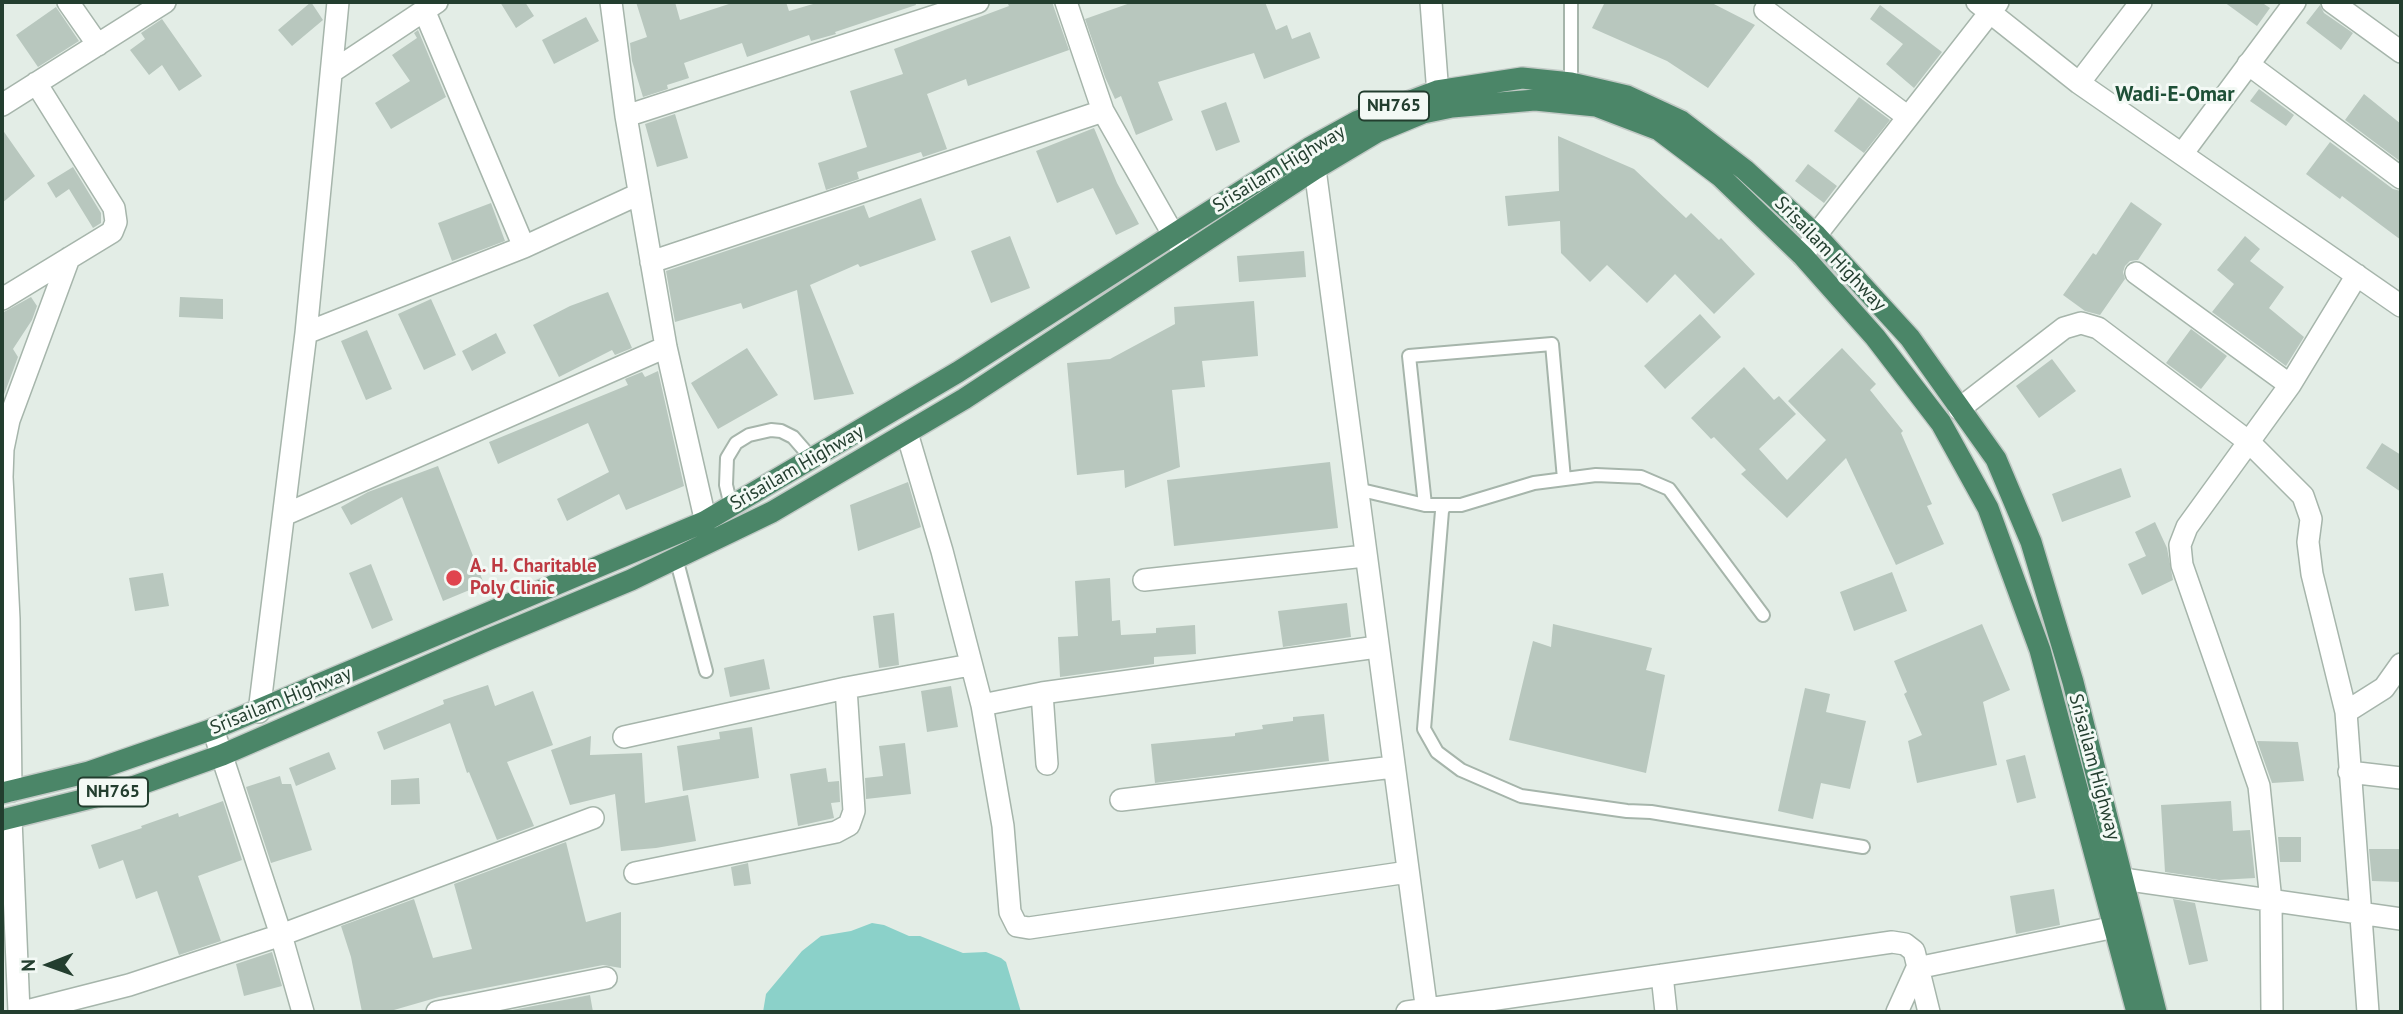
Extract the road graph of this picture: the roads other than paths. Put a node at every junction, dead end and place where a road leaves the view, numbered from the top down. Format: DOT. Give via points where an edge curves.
graph roads {
  1 [pos="68,2"];
  2 [pos="164,2"];
  3 [pos="338,2"];
  4 [pos="611,2"];
  5 [pos="978,2"];
  6 [pos="1066,2"];
  7 [pos="1431,2"];
  8 [pos="1571,2"];
  9 [pos="2141,2"];
  10 [pos="2295,2"];
  11 [pos="2332,2"];
  12 [pos="1989,5"];
  13 [pos="431,6"];
  14 [pos="1765,10"];
  15 [pos="98,45"];
  16 [pos="2401,52"];
  17 [pos="2248,64"];
  18 [pos="333,71"];
  19 [pos="36,83"];
  20 [pos="1571,83"];
  21 [pos="2079,83"];
  22 [pos="1438,100"];
  23 [pos="2,105"];
  24 [pos="1103,111"];
  25 [pos="626,116"];
  26 [pos="1908,117"];
  27 [pos="2182,154"];
  28 [pos="1315,169"];
  29 [pos="2401,178"];
  30 [pos="639,194"];
  31 [pos="1172,234"];
  32 [pos="1816,235"];
  33 [pos="524,247"];
  34 [pos="1185,254"];
  35 [pos="1803,256"];
  36 [pos="69,258"];
  37 [pos="651,262"];
  38 [pos="2136,273"];
  39 [pos="2357,275"];
  40 [pos="2,299"];
  41 [pos="2401,306"];
  42 [pos="306,333"];
  43 [pos="666,347"];
  44 [pos="2290,385"];
  45 [pos="1959,409"];
  46 [pos="906,433"];
  47 [pos="2249,442"];
  48 [pos="813,460"];
  49 [pos="2,477"];
  50 [pos="1564,479"];
  51 [pos="1357,489"];
  52 [pos="1425,505"];
  53 [pos="1445,505"];
  54 [pos="731,506"];
  55 [pos="284,515"];
  56 [pos="708,532"];
  57 [pos="1365,556"];
  58 [pos="676,558"];
  59 [pos="1144,580"];
  60 [pos="1763,615"];
  61 [pos="5,620"];
  62 [pos="1377,647"];
  63 [pos="2401,664"];
  64 [pos="970,665"];
  65 [pos="706,671"];
  66 [pos="846,688"];
  67 [pos="1042,693"];
  68 [pos="982,705"];
  69 [pos="259,712"];
  70 [pos="2346,712"];
  71 [pos="213,729"];
  72 [pos="624,737"];
  73 [pos="222,755"];
  74 [pos="1047,764"];
  75 [pos="1393,767"];
  76 [pos="2349,772"];
  77 [pos="2401,778"];
  78 [pos="6,792"];
  79 [pos="1121,800"];
  80 [pos="593,818"];
  81 [pos="6,820"];
  82 [pos="1863,847"];
  83 [pos="1408,872"];
  84 [pos="635,873"];
  85 [pos="2123,879"];
  86 [pos="2271,901"];
  87 [pos="2360,914"];
  88 [pos="2401,919"];
  89 [pos="2115,927"];
  90 [pos="281,934"];
  91 [pos="1917,968"];
  92 [pos="1662,975"];
  93 [pos="606,978"];
  94 [pos="1420,1011"];
  95 [pos="21,1012"];
  96 [pos="303,1012"];
  97 [pos="437,1012"];
  98 [pos="1666,1012"];
  99 [pos="1897,1012"];
  100 [pos="1929,1012"];
  101 [pos="2137,1012"];
  102 [pos="2156,1012"];
  103 [pos="2272,1012"];
  104 [pos="2368,1012"];
  1 -- 15 [label="street"];
  2 -- 15 [label="street"];
  3 -- 18 [label="street"];
  4 -- 25 [label="street"];
  5 -- 25 [label="street"];
  6 -- 24 [label="street"];
  7 -- 22 [label="street"];
  8 -- 20 [label="lane"];
  9 -- 21 [label="street"];
  10 -- 17 [label="street"];
  11 -- 16 [label="street"];
  12 -- 21 [label="street"];
  12 -- 26 [label="street"];
  13 -- 18 [label="street"];
  13 -- 33 [label="street"];
  14 -- 26 [label="street"];
  15 -- 19 [label="street"];
  17 -- 27 [label="street"];
  17 -- 29 [label="street"];
  18 -- 42 [label="street"];
  19 -- 23 [label="street"];
  19 -- 36 [label="street" via="114,208 112,232"];
  20 -- 22 [label="highway, Srisailam Highway / NH765" via="1522,78"];
  20 -- 32 [label="highway, Srisailam Highway / NH765" via="1627,96 1681,121 1745,170"];
  21 -- 27 [label="street"];
  22 -- 28 [label="highway, Srisailam Highway / NH765" via="1423,113 1377,132"];
  22 -- 31 [label="highway, Srisailam Highway / NH765" via="1358,121"];
  22 -- 35 [label="highway, Srisailam Highway / NH765" via="1535,100 1596,106 1658,130 1720,176"];
  24 -- 31 [label="street"];
  24 -- 37 [label="street"];
  25 -- 30 [label="street"];
  26 -- 32 [label="street"];
  27 -- 39 [label="street"];
  28 -- 34 [label="highway, Srisailam Highway / NH765"];
  28 -- 51 [label="street"];
  30 -- 33 [label="street"];
  30 -- 37 [label="street"];
  31 -- 34 [label="street"];
  31 -- 48 [label="highway, Srisailam Highway / NH765"];
  32 -- 35 [label="street"];
  32 -- 45 [label="highway, Srisailam Highway / NH765" via="1910,338"];
  33 -- 42 [label="street"];
  34 -- 46 [label="highway, Srisailam Highway / NH765"];
  35 -- 89 [label="highway, Srisailam Highway / NH765" via="1875,337 1941,423 1988,508 2040,650"];
  36 -- 40 [label="street"];
  36 -- 49 [label="street" via="9,420"];
  37 -- 43 [label="street"];
  38 -- 44 [label="street"];
  39 -- 41 [label="street"];
  39 -- 44 [label="street"];
  42 -- 55 [label="street"];
  43 -- 55 [label="street"];
  43 -- 56 [label="street"];
  44 -- 47 [label="street"];
  45 -- 47 [label="street" via="2064,328 2081,323 2098,328"];
  45 -- 85 [label="highway, Srisailam Highway / NH765" via="1996,459 2031,542 2073,682"];
  46 -- 56 [label="highway, Srisailam Highway / NH765" via="772,513"];
  46 -- 64 [label="street"];
  47 -- 70 [label="street" via="2303,496 2311,519 2312,574"];
  47 -- 86 [label="street" via="2187,527 2180,545 2182,565 2259,786"];
  48 -- 54 [label="highway, Srisailam Highway / NH765"];
  48 -- 54 [label="lane" via="793,437 780,431 749,435 736,443 727,458"];
  49 -- 61 [label="street"];
  50 -- 52 [label="lane" via="1552,344 1409,356"];
  50 -- 53 [label="lane"];
  50 -- 60 [label="lane" via="1641,477 1669,489"];
  51 -- 52 [label="lane"];
  51 -- 57 [label="street"];
  52 -- 53 [label="lane"];
  53 -- 82 [label="lane" via="1424,729 1437,752 1461,770 1521,796 1651,811"];
  54 -- 56 [label="highway, Srisailam Highway / NH765"];
  55 -- 69 [label="street"];
  56 -- 58 [label="highway, Srisailam Highway / NH765"];
  56 -- 69 [label="highway, Srisailam Highway / NH765"];
  57 -- 59 [label="street"];
  57 -- 62 [label="street"];
  58 -- 65 [label="lane"];
  58 -- 73 [label="highway, Srisailam Highway / NH765"];
  61 -- 78 [label="street"];
  62 -- 67 [label="street"];
  62 -- 75 [label="street"];
  63 -- 70 [label="street" via="2384,688"];
  64 -- 66 [label="street"];
  64 -- 68 [label="street"];
  66 -- 72 [label="street"];
  66 -- 84 [label="street" via="854,811 849,825 836,832"];
  67 -- 68 [label="street"];
  67 -- 74 [label="street"];
  68 -- 83 [label="street" via="1003,826 1010,912 1017,926 1029,928"];
  69 -- 71 [label="highway, Srisailam Highway / NH765"];
  70 -- 76 [label="street"];
  71 -- 73 [label="street"];
  71 -- 78 [label="highway, Srisailam Highway / NH765" via="89,772"];
  73 -- 81 [label="highway, Srisailam Highway / NH765" via="127,789"];
  73 -- 90 [label="street"];
  75 -- 79 [label="street"];
  75 -- 83 [label="street"];
  76 -- 77 [label="street"];
  76 -- 87 [label="street"];
  80 -- 90 [label="street"];
  81 -- 95 [label="street"];
  83 -- 94 [label="street"];
  85 -- 86 [label="street"];
  85 -- 102 [label="highway, Srisailam Highway / NH765"];
  86 -- 87 [label="street"];
  86 -- 103 [label="street"];
  87 -- 88 [label="street"];
  87 -- 104 [label="street"];
  89 -- 91 [label="street"];
  89 -- 101 [label="highway, Srisailam Highway / NH765"];
  90 -- 95 [label="street" via="129,985"];
  90 -- 96 [label="street"];
  91 -- 92 [label="street" via="1914,951 1892,942"];
  91 -- 99 [label="street"];
  91 -- 100 [label="street"];
  92 -- 94 [label="street"];
  92 -- 98 [label="street"];
  93 -- 97 [label="street"];
}
